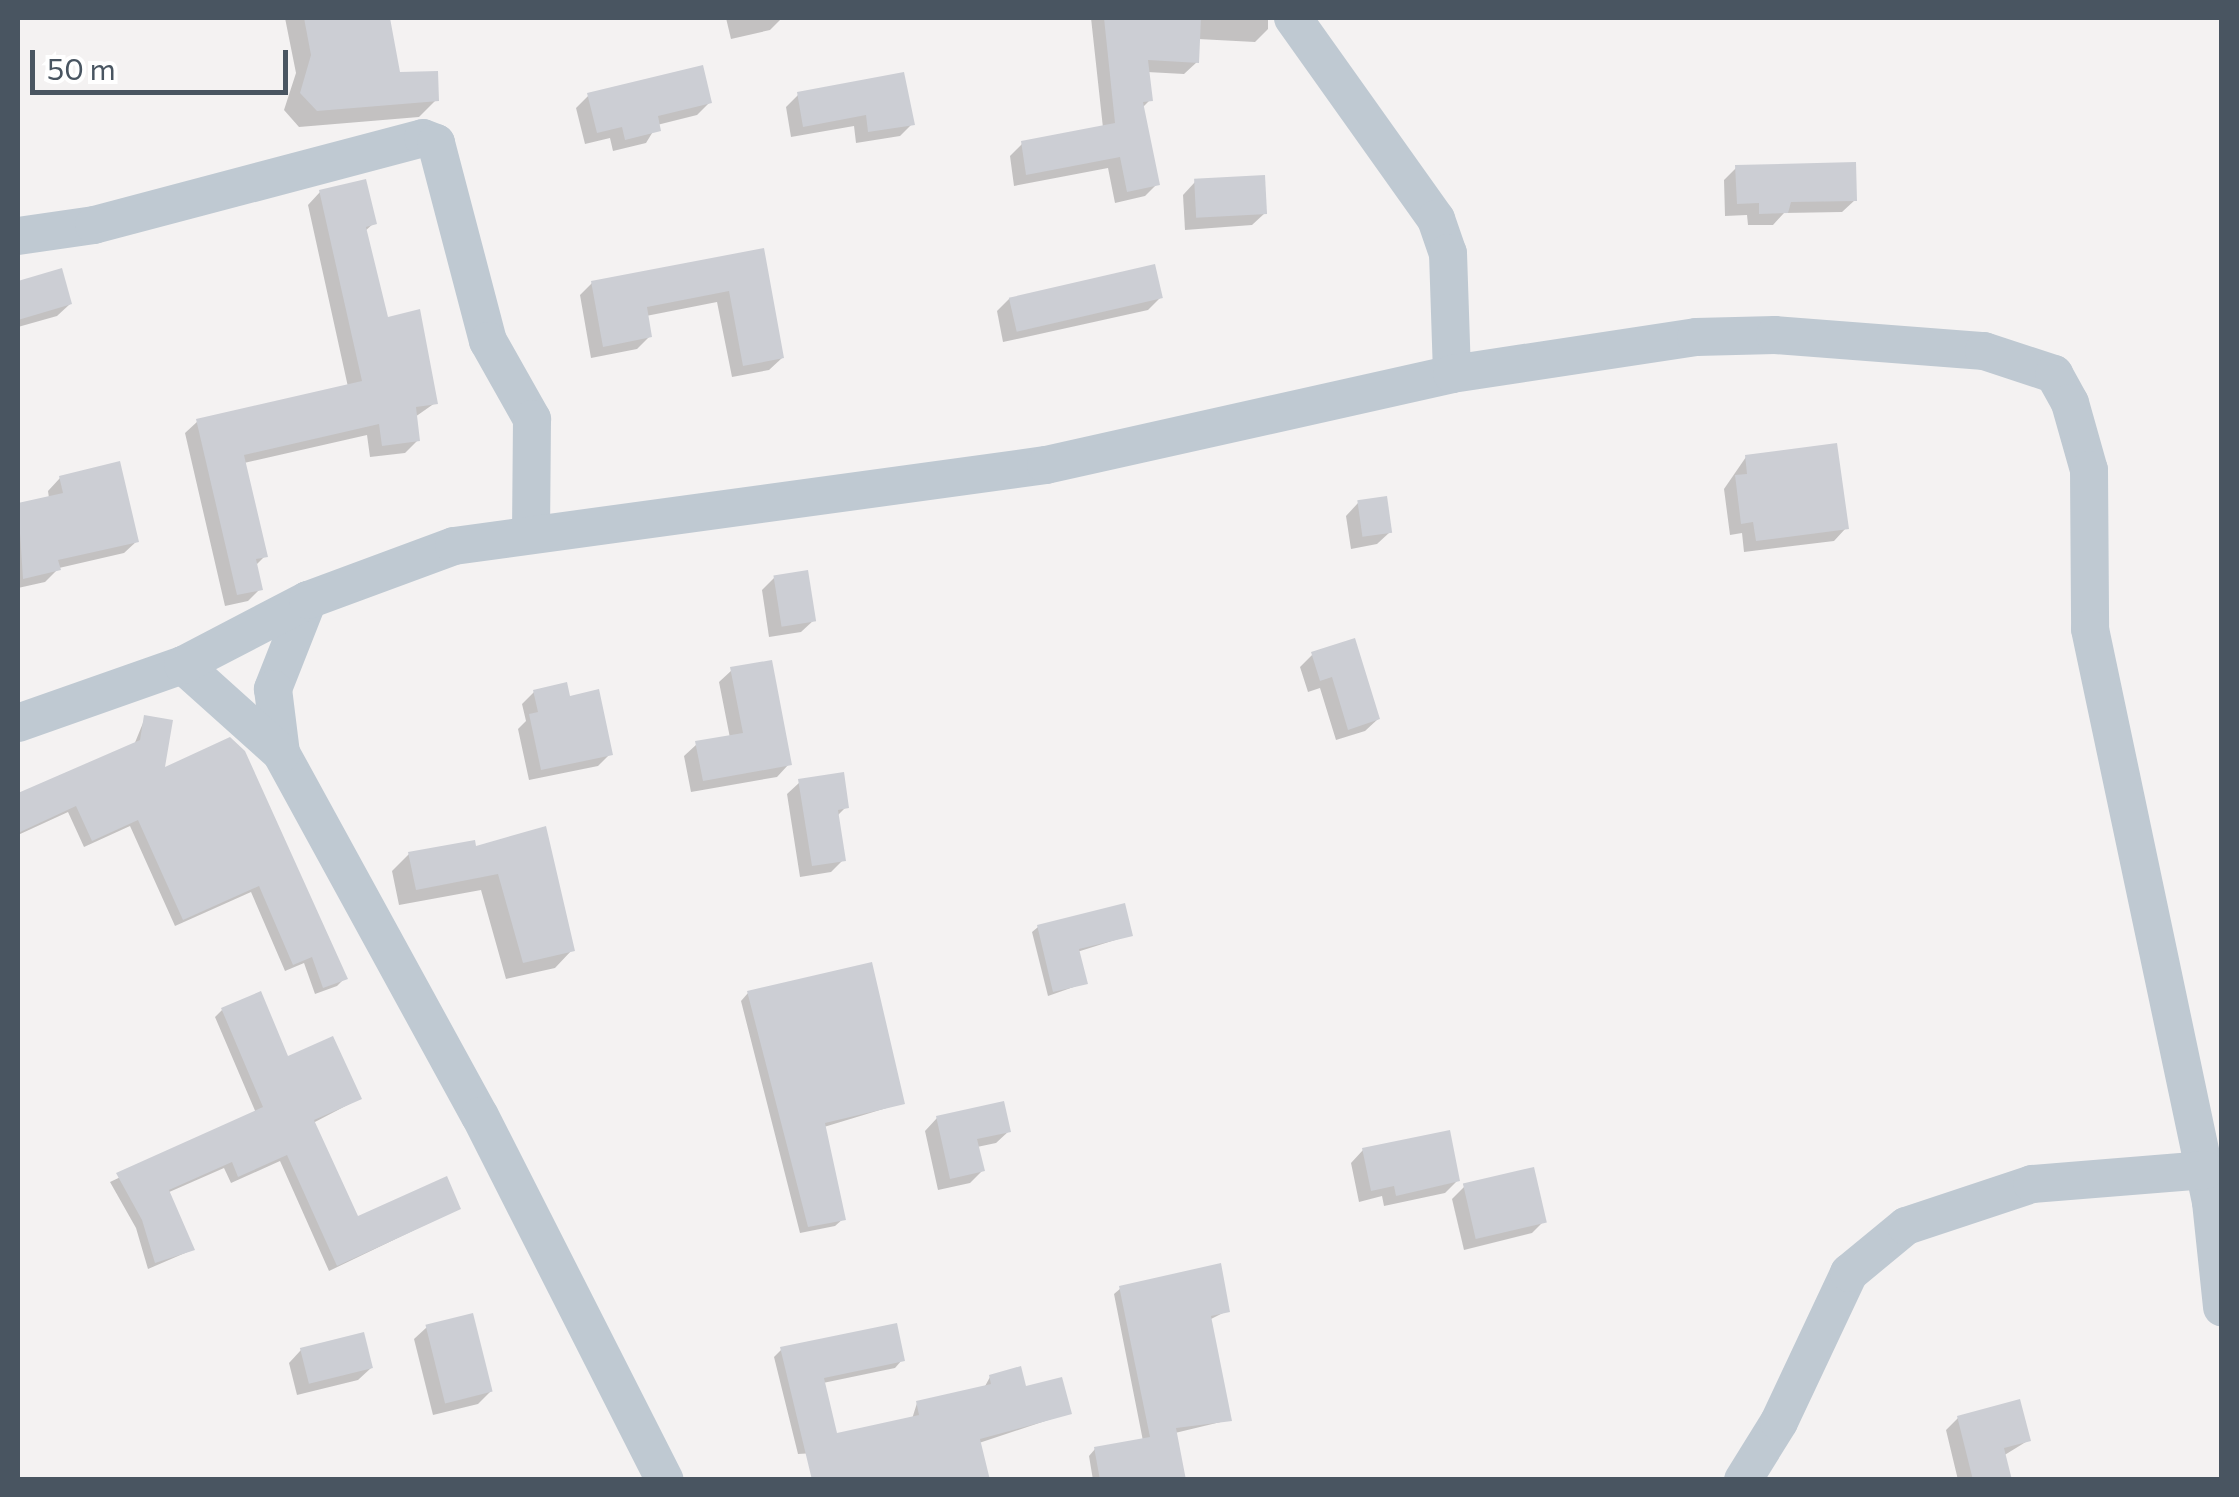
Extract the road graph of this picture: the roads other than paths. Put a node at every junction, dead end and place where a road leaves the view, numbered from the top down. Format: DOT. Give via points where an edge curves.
graph roads {
  1 [pos="1292,18"];
  2 [pos="18,236"];
  3 [pos="1452,374"];
  4 [pos="531,535"];
  5 [pos="308,600"];
  6 [pos="184,664"];
  7 [pos="18,724"];
  8 [pos="281,754"];
  9 [pos="2204,1170"];
  10 [pos="2222,1307"];
  11 [pos="665,1480"];
  12 [pos="1742,1480"];
  1 -- 3 [label="street" via="1436,219 1448,253"];
  2 -- 4 [label="street" via="94,225 423,138 436,143 488,342 532,419"];
  3 -- 4 [label="street" via="1046,465"];
  3 -- 9 [label="street" via="1696,337 1775,335 1984,351 2054,374 2070,403 2089,470 2090,629"];
  4 -- 5 [label="street" via="454,546"];
  5 -- 6 [label="street"];
  5 -- 8 [label="street" via="273,689"];
  6 -- 7 [label="street"];
  6 -- 8 [label="street"];
  8 -- 11 [label="street" via="480,1116"];
  9 -- 10 [label="street"];
  9 -- 12 [label="street" via="2032,1184 1906,1226 1849,1273 1779,1422"];
}
